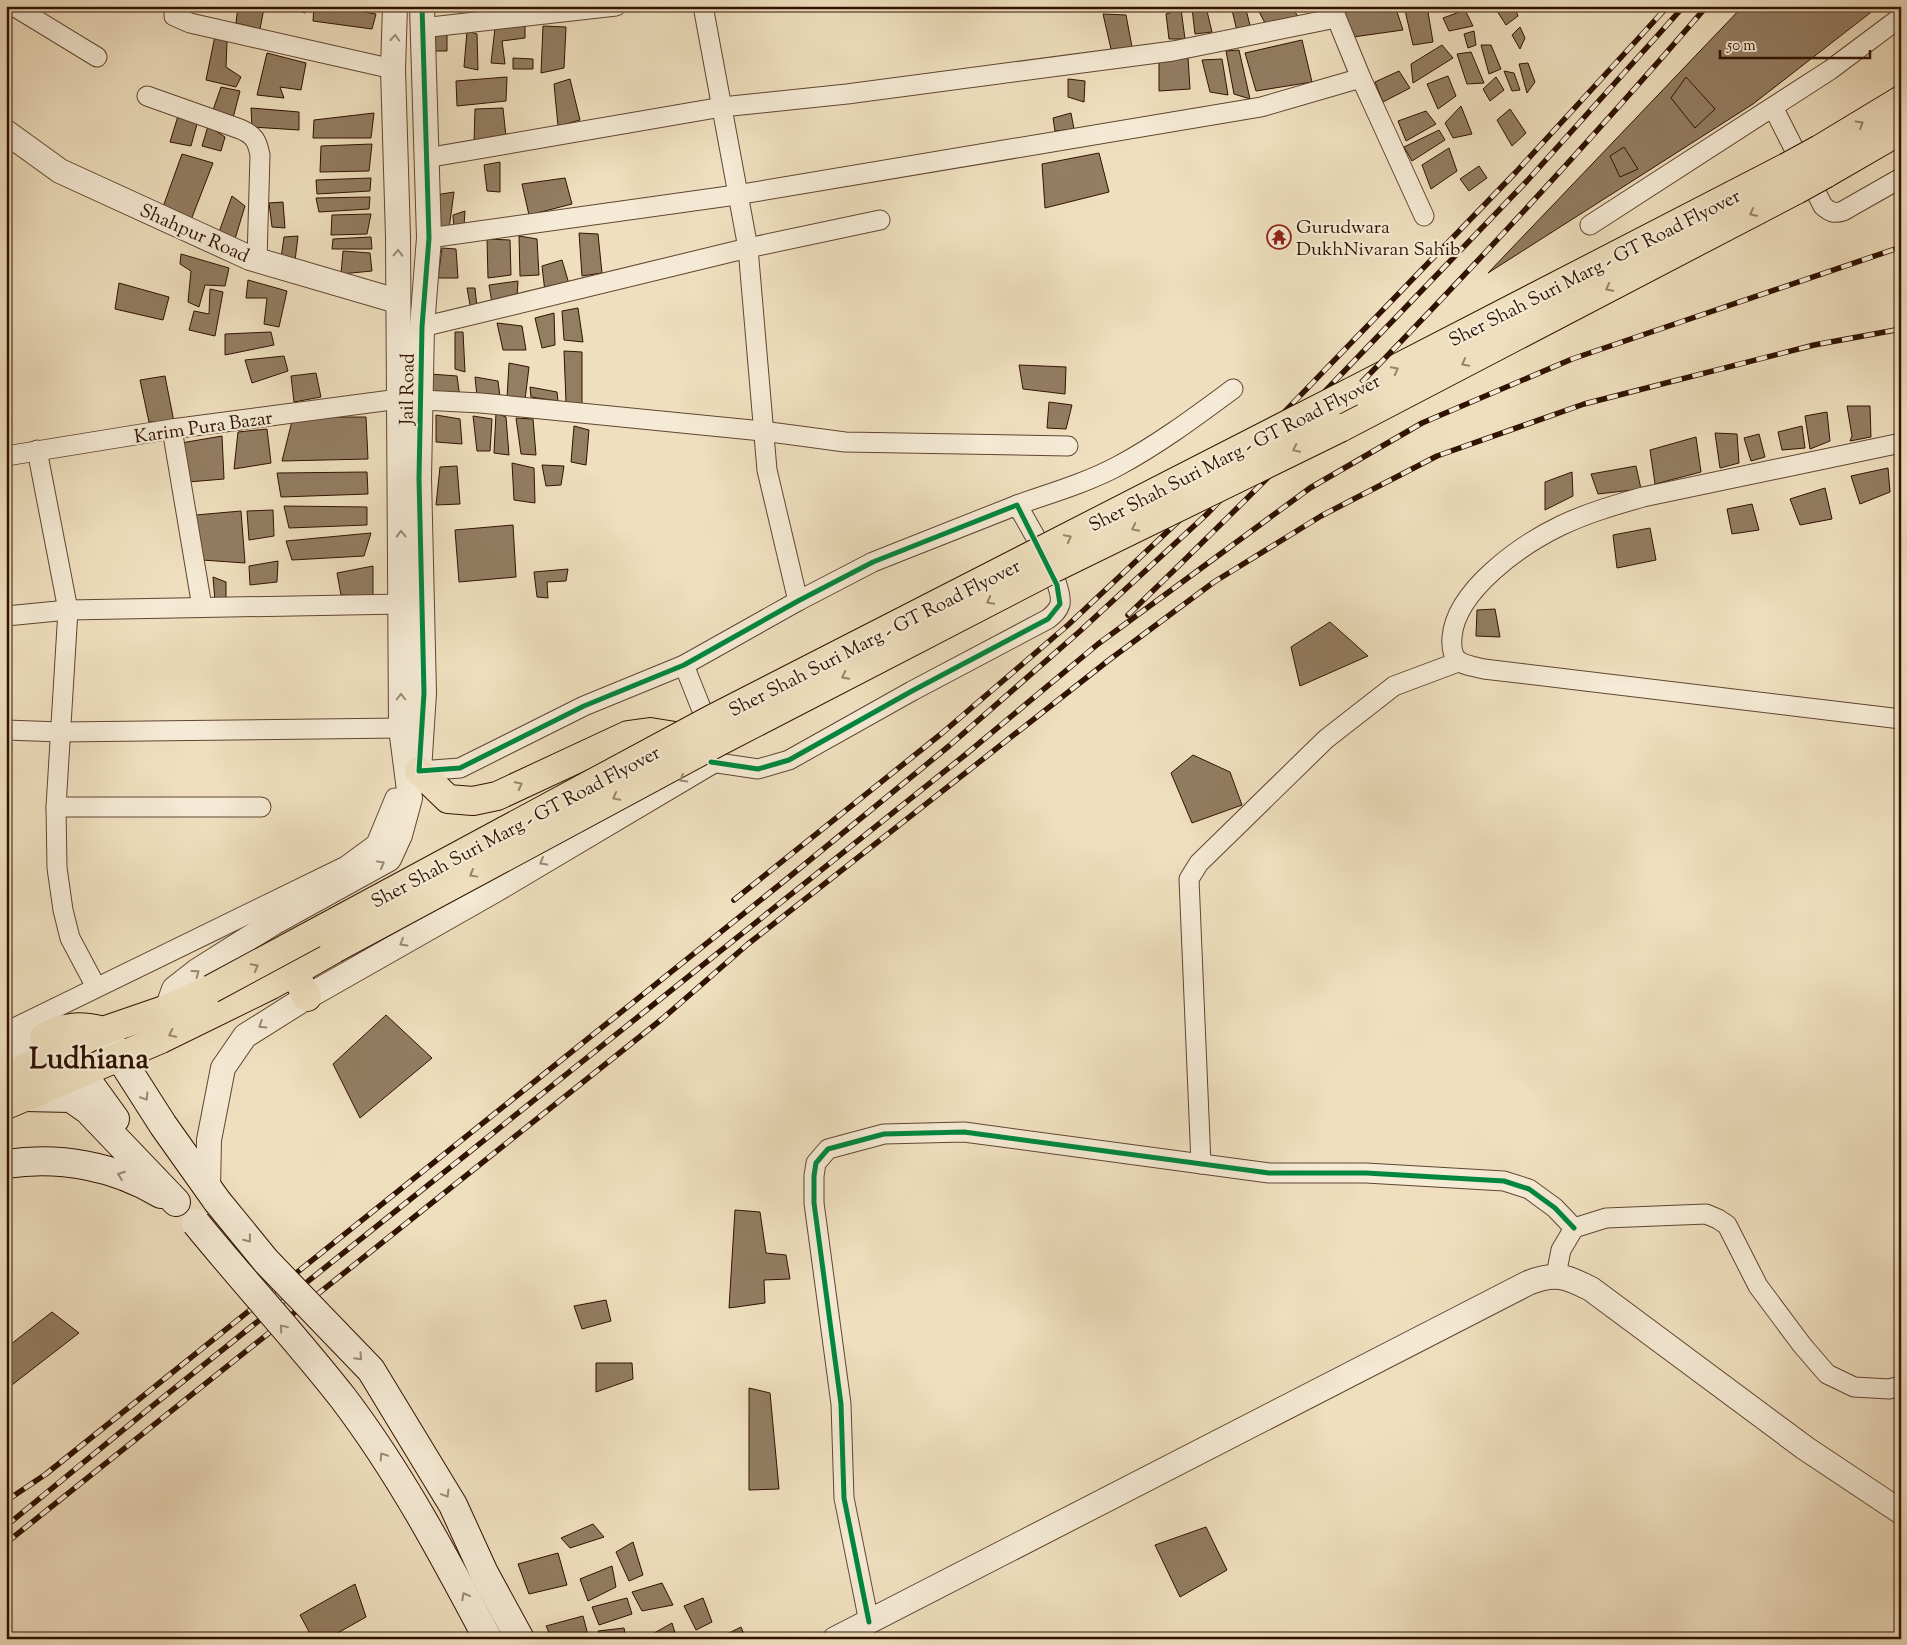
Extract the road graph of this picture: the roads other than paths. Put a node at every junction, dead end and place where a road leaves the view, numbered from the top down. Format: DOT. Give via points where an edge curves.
graph roads {
  1 [pos="174,6"];
  2 [pos="395,6"];
  3 [pos="616,6"];
  4 [pos="703,6"];
  5 [pos="12,11"];
  6 [pos="1334,12"];
  7 [pos="422,17"];
  8 [pos="1901,17"];
  9 [pos="96,57"];
  10 [pos="393,69"];
  11 [pos="1361,78"];
  12 [pos="147,96"];
  13 [pos="1901,100"];
  14 [pos="722,107"];
  15 [pos="1773,107"];
  16 [pos="1901,130"];
  17 [pos="6,132"];
  18 [pos="426,158"];
  19 [pos="1901,178"];
  20 [pos="736,195"];
  21 [pos="1424,216"];
  22 [pos="880,220"];
  23 [pos="1590,225"];
  24 [pos="429,238"];
  25 [pos="748,248"];
  26 [pos="257,260"];
  27 [pos="397,301"];
  28 [pos="422,327"];
  29 [pos="1233,389"];
  30 [pos="410,399"];
  31 [pos="172,429"];
  32 [pos="762,431"];
  33 [pos="1901,443"];
  34 [pos="1068,446"];
  35 [pos="37,450"];
  36 [pos="6,456"];
  37 [pos="1017,504"];
  38 [pos="798,601"];
  39 [pos="402,604"];
  40 [pos="202,607"];
  41 [pos="68,610"];
  42 [pos="6,616"];
  43 [pos="1458,662"];
  44 [pos="684,665"];
  45 [pos="1901,719"];
  46 [pos="401,728"];
  47 [pos="6,730"];
  48 [pos="60,732"];
  49 [pos="680,736"];
  50 [pos="713,754"];
  51 [pos="429,781"];
  52 [pos="410,798"];
  53 [pos="56,807"];
  54 [pos="261,807"];
  55 [pos="294,972"];
  56 [pos="96,987"];
  57 [pos="307,997"];
  58 [pos="166,1009"];
  59 [pos="103,1031"];
  60 [pos="6,1032"];
  61 [pos="44,1037"];
  62 [pos="6,1054"];
  63 [pos="119,1056"];
  64 [pos="81,1072"];
  65 [pos="6,1077"];
  66 [pos="16,1101"];
  67 [pos="6,1116"];
  68 [pos="6,1164"];
  69 [pos="1202,1164"];
  70 [pos="208,1189"];
  71 [pos="178,1203"];
  72 [pos="1574,1228"];
  73 [pos="1556,1275"];
  74 [pos="1901,1386"];
  75 [pos="1896,1505"];
  76 [pos="869,1622"];
  77 [pos="488,1639"];
  78 [pos="520,1639"];
  79 [pos="835,1639"];
  1 -- 10 [label="street" via="174,16 190,23"];
  10 -- 2 [label="street, Jail Road, one-way"];
  3 -- 7 [label="street"];
  4 -- 14 [label="street"];
  5 -- 9 [label="street"];
  6 -- 11 [label="street"];
  6 -- 14 [label="street" via="1173,51 847,94"];
  7 -- 18 [label="street, Jail Road"];
  8 -- 15 [label="street" via="1830,70"];
  27 -- 10 [label="street, Jail Road, one-way"];
  11 -- 20 [label="street" via="1261,107"];
  11 -- 21 [label="street"];
  12 -- 26 [label="street" via="240,129 252,134 258,142"];
  49 -- 13 [label="main road, Sher Shah Suri Marg - GT Road Flyover, one-way, bridge" via="1787,167"];
  14 -- 18 [label="street"];
  14 -- 20 [label="street"];
  15 -- 19 [label="street" via="1823,206 1829,211 1843,211"];
  15 -- 23 [label="street"];
  16 -- 55 [label="main road, Sher Shah Suri Marg - GT Road Flyover, one-way, bridge" via="1796,190 1349,424 1052,569 720,740"];
  17 -- 26 [label="street, Shahpur Road" via="60,170"];
  18 -- 24 [label="street, Jail Road"];
  20 -- 24 [label="street"];
  20 -- 25 [label="street"];
  22 -- 25 [label="street"];
  24 -- 28 [label="street, Jail Road"];
  25 -- 28 [label="street"];
  25 -- 32 [label="street"];
  26 -- 27 [label="street, Shahpur Road"];
  27 -- 30 [label="street, Jail Road"];
  28 -- 30 [label="street, Jail Road"];
  29 -- 37 [label="street" via="1168,436 1116,466 1069,487"];
  30 -- 31 [label="street, Karim Pura Bazar"];
  30 -- 32 [label="street, Karim Pura Bazar"];
  39 -- 30 [label="street, Jail Road, one-way"];
  30 -- 51 [label="street, Jail Road" via="419,478"];
  31 -- 35 [label="street, Karim Pura Bazar"];
  31 -- 40 [label="street"];
  32 -- 34 [label="street, Karim Pura Bazar" via="845,442"];
  32 -- 38 [label="street" via="767,470"];
  33 -- 43 [label="street" via="1643,497 1605,507 1559,526 1504,561 1471,593 1453,630 1453,654"];
  35 -- 36 [label="street, Karim Pura Bazar"];
  35 -- 41 [label="street"];
  37 -- 38 [label="street" via="873,562"];
  37 -- 50 [label="street" via="1060,593 1060,604 1048,619 788,760 758,769"];
  38 -- 44 [label="street"];
  39 -- 40 [label="street"];
  46 -- 39 [label="street, Jail Road, one-way"];
  40 -- 41 [label="street"];
  41 -- 42 [label="street"];
  41 -- 48 [label="street"];
  43 -- 45 [label="street" via="1484,669 1572,681"];
  43 -- 69 [label="street" via="1394,686 1326,739 1199,863 1189,879"];
  44 -- 50 [label="street"];
  44 -- 51 [label="street" via="584,706"];
  46 -- 48 [label="street"];
  46 -- 52 [label="street, Jail Road"];
  47 -- 48 [label="street"];
  48 -- 53 [label="street"];
  51 -- 49 [label="main road, one-way" via="448,799 473,801 497,796 628,735 650,732"];
  58 -- 49 [label="main road, Sher Shah Suri Marg - GT Road Flyover, one-way, bridge" via="226,983"];
  50 -- 57 [label="street, one-way" via="514,879"];
  51 -- 52 [label="street"];
  52 -- 56 [label="street" via="395,798 376,844 346,866"];
  58 -- 52 [label="street, one-way" via="174,989 197,971 273,923 389,859 400,836"];
  53 -- 54 [label="street"];
  53 -- 56 [label="street" via="57,868 62,910 70,938"];
  55 -- 57 [label="main road"];
  55 -- 63 [label="main road, Sher Shah Suri Marg - GT Road Flyover, one-way" via="161,1039"];
  56 -- 60 [label="street"];
  57 -- 70 [label="street, one-way" via="245,1036 223,1068 209,1140"];
  58 -- 59 [label="main road, Sher Shah Suri Marg - GT Road Flyover"];
  59 -- 61 [label="main road" via="61,1028"];
  59 -- 63 [label="main road"];
  59 -- 65 [label="main road"];
  61 -- 62 [label="street"];
  63 -- 64 [label="main road, Sher Shah Suri Marg - GT Road Flyover"];
  63 -- 70 [label="main road, one-way"];
  64 -- 66 [label="main road, Sher Shah Suri Marg - GT Road Flyover"];
  64 -- 71 [label="main road"];
  66 -- 67 [label="main road"];
  66 -- 71 [label="main road" via="71,1098 88,1110"];
  71 -- 68 [label="main road, one-way" via="129,1178 79,1164 44,1160"];
  69 -- 72 [label="street" via="1269,1173 1366,1173 1504,1182 1528,1189 1555,1208"];
  69 -- 76 [label="street" via="964,1132 884,1134 828,1149 821,1156 814,1176 814,1203 841,1404 844,1498"];
  70 -- 78 [label="main road, one-way, bridge" via="266,1261 371,1370 453,1505 484,1573"];
  77 -- 71 [label="main road, one-way, bridge" via="428,1528 342,1398"];
  72 -- 73 [label="street" via="1562,1250"];
  72 -- 74 [label="street" via="1606,1218 1706,1214 1718,1219 1727,1225 1758,1286 1827,1374 1854,1387 1889,1389"];
  73 -- 75 [label="street" via="1590,1289 1805,1448"];
  73 -- 76 [label="street" via="1528,1283"];
  76 -- 79 [label="street"];
}
